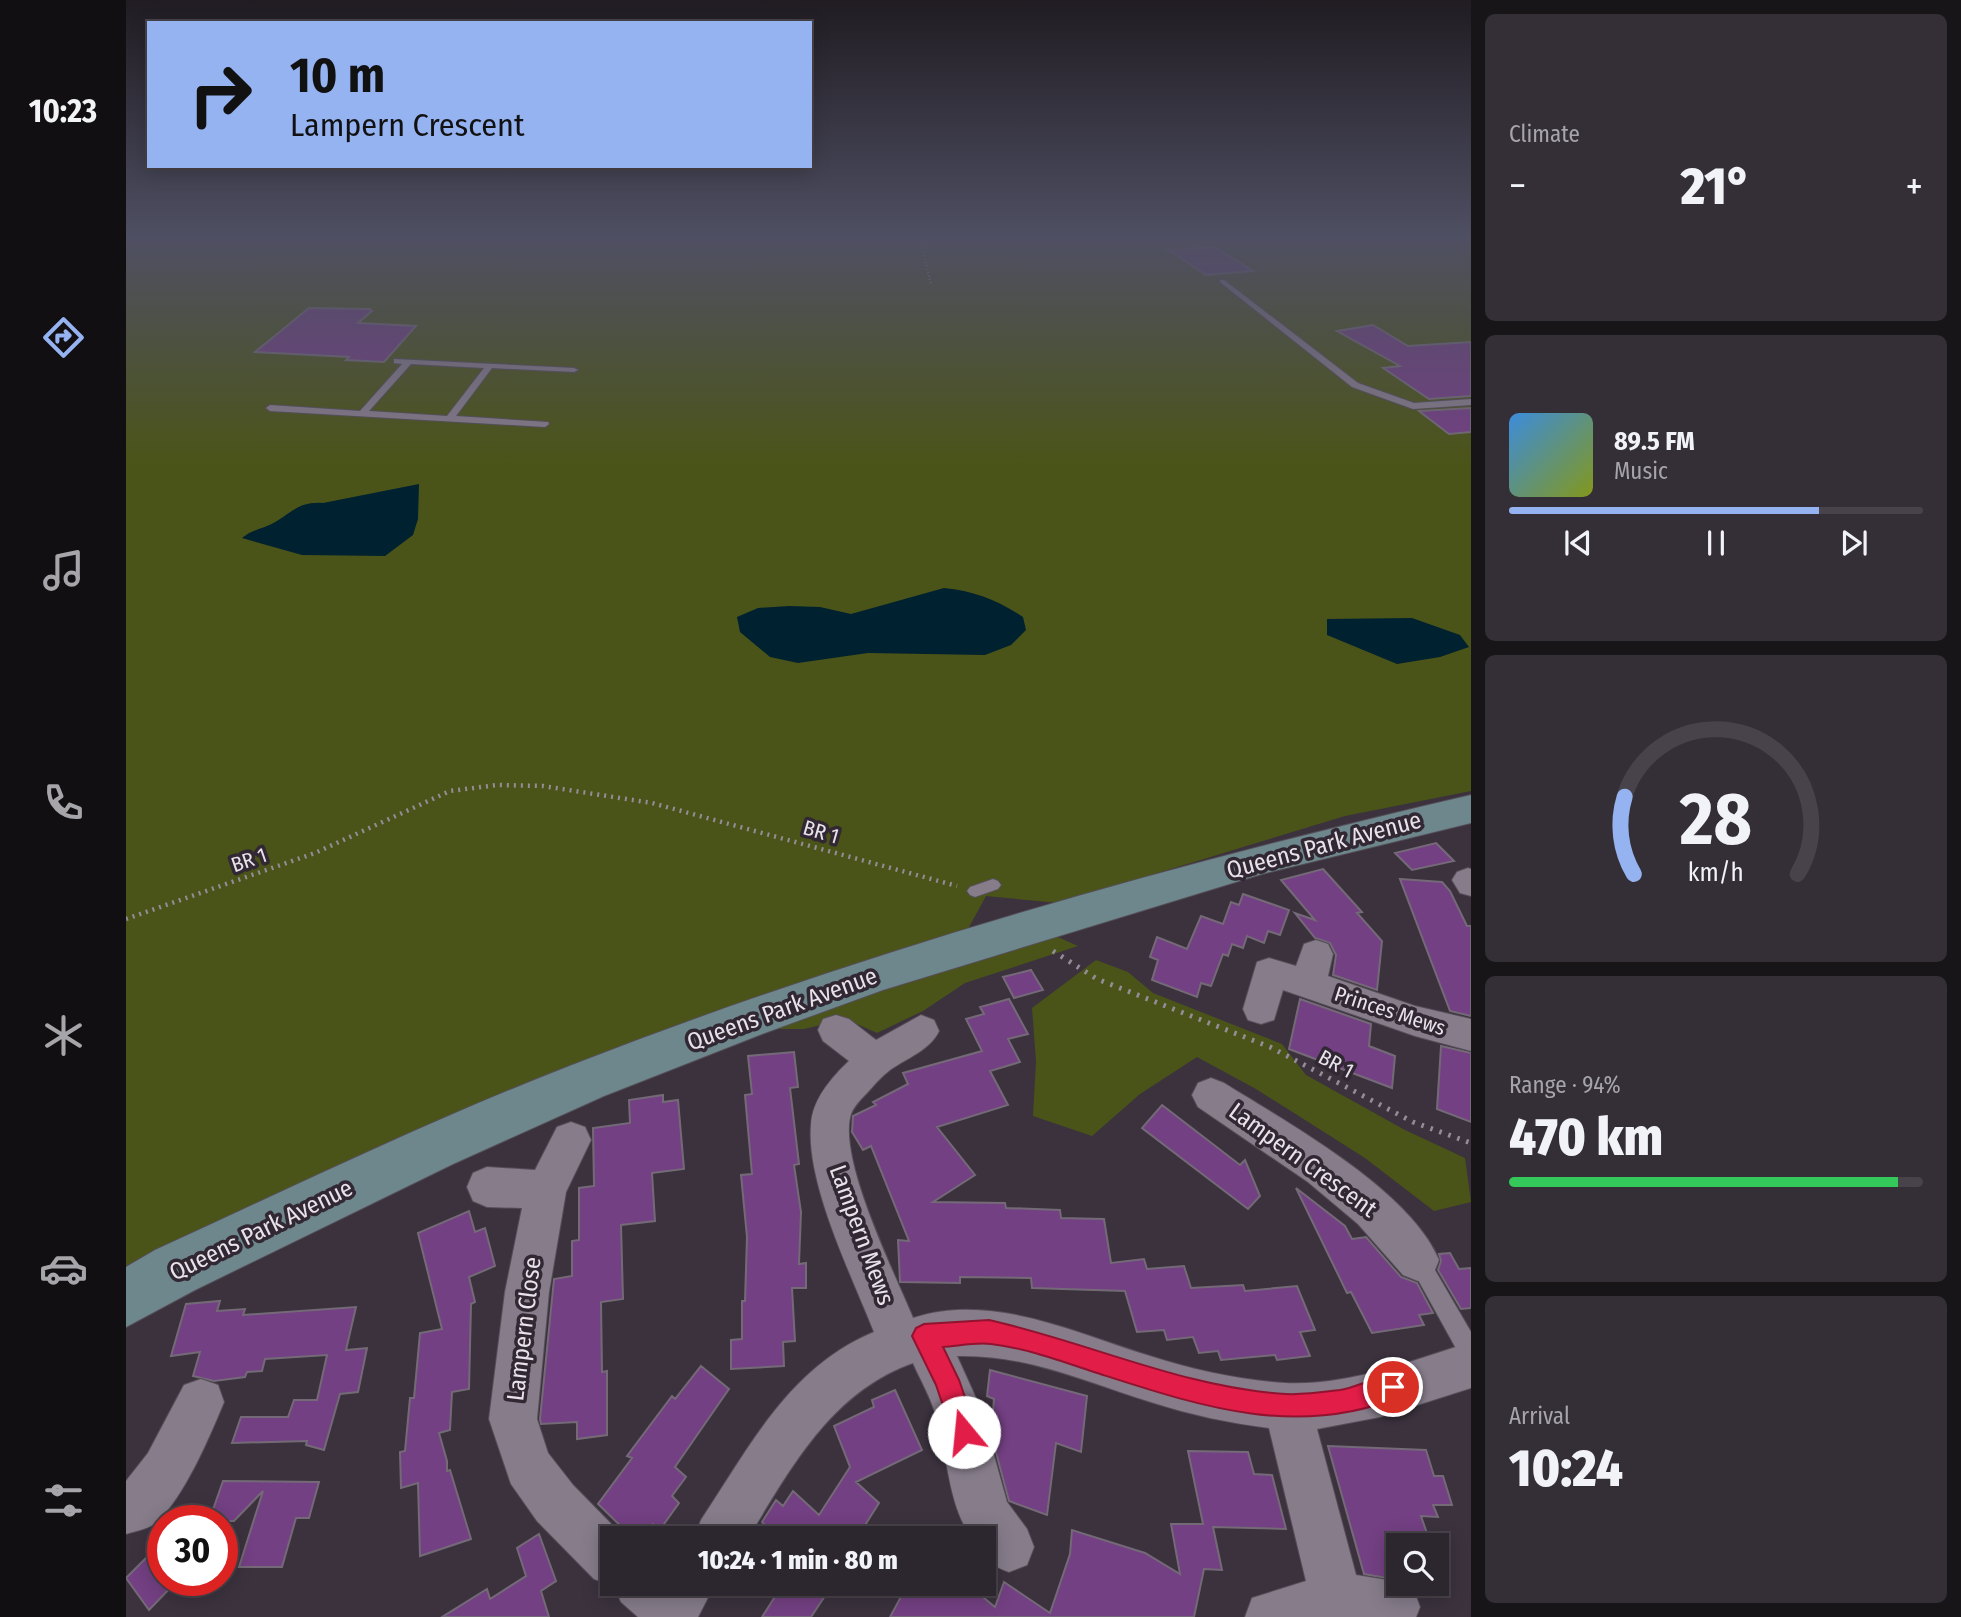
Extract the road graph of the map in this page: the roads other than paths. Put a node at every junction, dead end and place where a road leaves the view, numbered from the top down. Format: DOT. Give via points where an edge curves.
graph roads {
  1 [pos="1264,313"];
  2 [pos="397,361"];
  3 [pos="409,361"];
  4 [pos="490,366"];
  5 [pos="574,370"];
  6 [pos="1471,402"];
  7 [pos="270,408"];
  8 [pos="363,413"];
  9 [pos="449,419"];
  10 [pos="545,424"];
  11 [pos="1471,809"];
  12 [pos="993,885"];
  13 [pos="975,891"];
  14 [pos="1261,1010"];
  15 [pos="836,1030"];
  16 [pos="921,1031"];
  17 [pos="1471,1035"];
  18 [pos="875,1060"];
  19 [pos="1211,1095"];
  20 [pos="571,1140"];
  21 [pos="487,1187"];
  22 [pos="546,1189"];
  23 [pos="1418,1260"];
  24 [pos="126,1299"];
  25 [pos="912,1339"];
  26 [pos="1471,1353"];
  27 [pos="1471,1365"];
  28 [pos="201,1402"];
  29 [pos="1287,1406"];
  30 [pos="126,1509"];
  31 [pos="727,1526"];
  32 [pos="1009,1547"];
  33 [pos="600,1549"];
  34 [pos="1336,1598"];
  35 [pos="1394,1607"];
  36 [pos="1271,1617"];
  1 -- 6 [label="lane" via="1355,385 1413,406"];
  2 -- 3 [label="lane"];
  3 -- 4 [label="lane"];
  3 -- 8 [label="lane"];
  4 -- 5 [label="lane"];
  4 -- 9 [label="lane"];
  7 -- 8 [label="lane"];
  8 -- 9 [label="lane"];
  9 -- 10 [label="lane"];
  11 -- 24 [label="street, Queens Park Avenue" via="1262,859 877,974 746,1020 587,1081 435,1147 175,1270"];
  12 -- 13 [label="lane"];
  14 -- 17 [label="street, Princes Mews" via="1269,972 1313,969 1415,1021"];
  15 -- 18 [label="street"];
  16 -- 18 [label="street, Lampern Mews"];
  18 -- 25 [label="street, Lampern Mews" via="842,1093 830,1122 832,1149 844,1197"];
  19 -- 23 [label="street, Lampern Crescent" via="1370,1204"];
  20 -- 22 [label="street, Lampern Close"];
  21 -- 22 [label="street"];
  22 -- 33 [label="street, Lampern Close" via="527,1292 513,1419 528,1467 555,1503"];
  23 -- 26 [label="lane"];
  25 -- 29 [label="street" via="989,1332 1049,1345 1185,1389"];
  25 -- 31 [label="street" via="852,1367 801,1415"];
  25 -- 32 [label="street" via="958,1409 985,1514"];
  27 -- 29 [label="street" via="1341,1402"];
  28 -- 30 [label="street" via="165,1470 138,1506"];
  29 -- 34 [label="street"];
  34 -- 35 [label="street"];
  34 -- 36 [label="street"];
}
